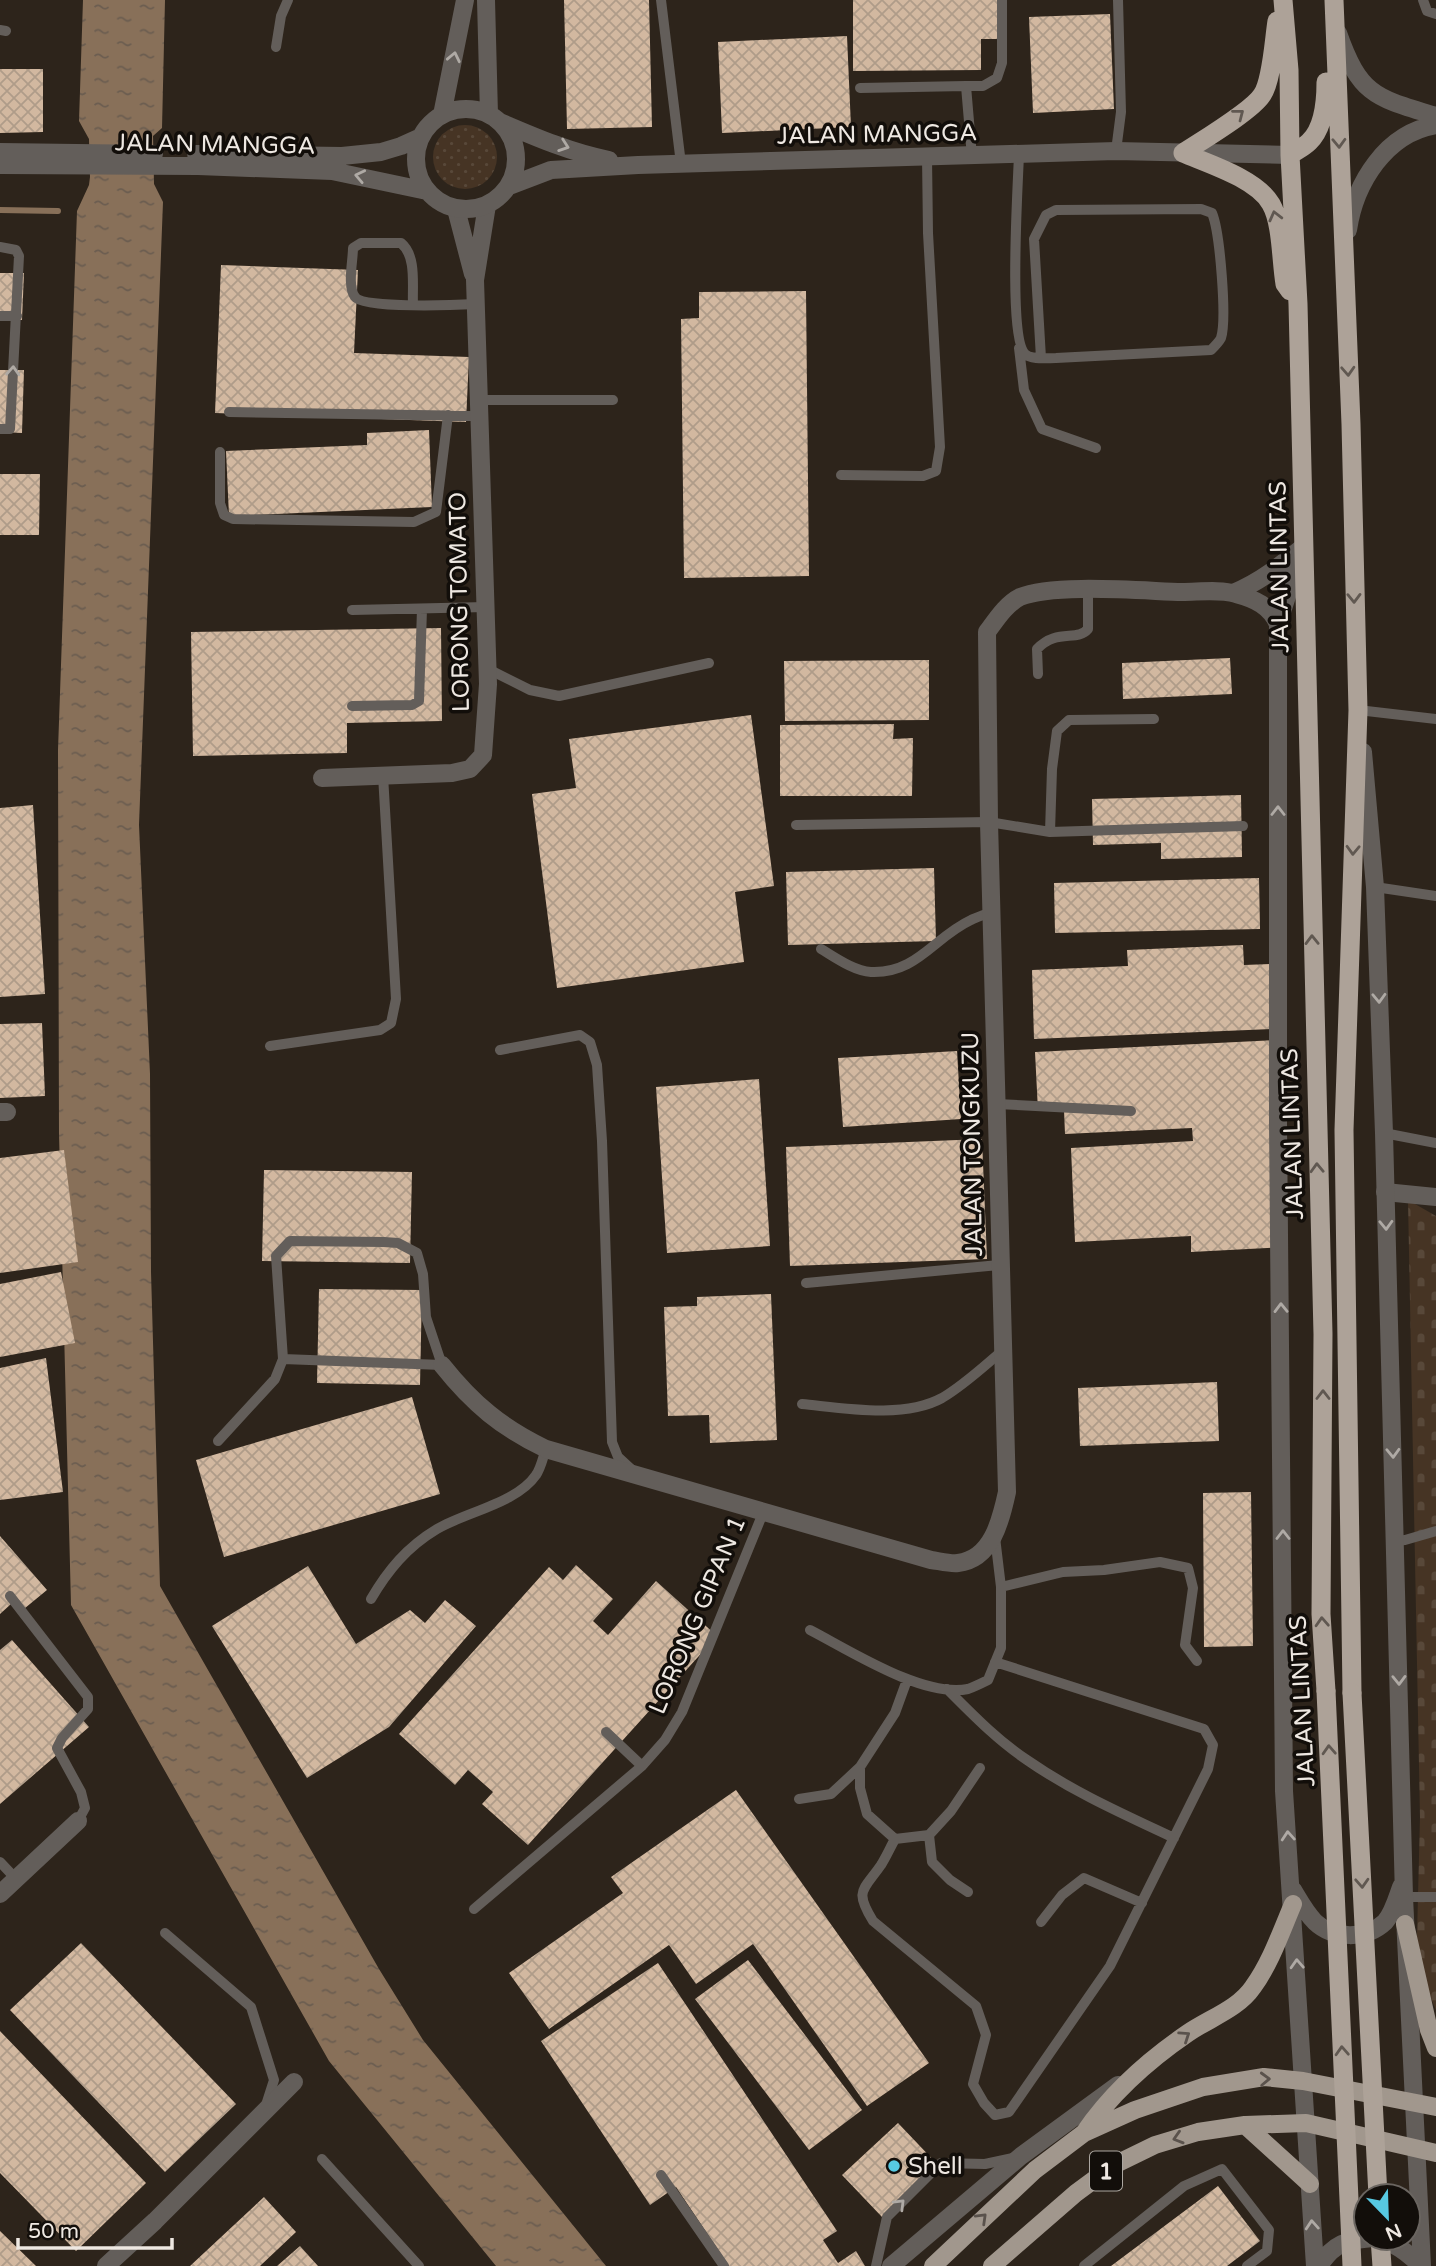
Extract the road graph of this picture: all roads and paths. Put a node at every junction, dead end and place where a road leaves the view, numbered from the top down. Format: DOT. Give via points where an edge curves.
graph roads {
  1 [pos="288,0"];
  2 [pos="465,0"];
  3 [pos="486,0"];
  4 [pos="661,0"];
  5 [pos="1002,0"];
  6 [pos="1118,0"];
  7 [pos="1282,0"];
  8 [pos="1328,0"];
  9 [pos="1334,0"];
  10 [pos="1423,0"];
  11 [pos="1436,14"];
  12 [pos="1336,26"];
  13 [pos="276,47"];
  14 [pos="966,86"];
  15 [pos="859,88"];
  16 [pos="442,115"];
  17 [pos="1436,116"];
  18 [pos="495,118"];
  19 [pos="1436,124"];
  20 [pos="421,137"];
  21 [pos="1116,151"];
  22 [pos="0,152"];
  23 [pos="1184,153"];
  24 [pos="1019,154"];
  25 [pos="1290,155"];
  26 [pos="927,157"];
  27 [pos="972,157"];
  28 [pos="44,159"];
  29 [pos="198,160"];
  30 [pos="681,164"];
  31 [pos="0,165"];
  32 [pos="638,165"];
  33 [pos="509,186"];
  34 [pos="427,191"];
  35 [pos="487,205"];
  36 [pos="456,209"];
  37 [pos="0,247"];
  38 [pos="1344,258"];
  39 [pos="475,280"];
  40 [pos="475,304"];
  41 [pos="1298,304"];
  42 [pos="413,305"];
  43 [pos="0,316"];
  44 [pos="17,316"];
  45 [pos="1017,337"];
  46 [pos="1041,358"];
  47 [pos="613,400"];
  48 [pos="479,408"];
  49 [pos="229,412"];
  50 [pos="448,415"];
  51 [pos="0,429"];
  52 [pos="1096,448"];
  53 [pos="220,452"];
  54 [pos="841,475"];
  55 [pos="1303,547"];
  56 [pos="1088,590"];
  57 [pos="1233,593"];
  58 [pos="486,607"];
  59 [pos="352,610"];
  60 [pos="422,610"];
  61 [pos="1278,624"];
  62 [pos="709,663"];
  63 [pos="488,669"];
  64 [pos="1038,674"];
  65 [pos="352,706"];
  66 [pos="1357,710"];
  67 [pos="1154,719"];
  68 [pos="1436,719"];
  69 [pos="383,775"];
  70 [pos="322,778"];
  71 [pos="989,822"];
  72 [pos="796,825"];
  73 [pos="1243,826"];
  74 [pos="1050,832"];
  75 [pos="1375,887"];
  76 [pos="1436,895"];
  77 [pos="991,912"];
  78 [pos="821,949"];
  79 [pos="270,1046"];
  80 [pos="500,1050"];
  81 [pos="997,1104"];
  82 [pos="1131,1111"];
  83 [pos="1384,1133"];
  84 [pos="1436,1143"];
  85 [pos="1385,1192"];
  86 [pos="1436,1197"];
  87 [pos="999,1265"];
  88 [pos="806,1283"];
  89 [pos="1003,1351"];
  90 [pos="283,1359"];
  91 [pos="442,1365"];
  92 [pos="802,1404"];
  93 [pos="218,1441"];
  94 [pos="546,1449"];
  95 [pos="640,1476"];
  96 [pos="763,1513"];
  97 [pos="1436,1531"];
  98 [pos="995,1536"];
  99 [pos="1396,1541"];
  100 [pos="1001,1587"];
  101 [pos="10,1596"];
  102 [pos="371,1600"];
  103 [pos="810,1630"];
  104 [pos="1197,1661"];
  105 [pos="995,1662"];
  106 [pos="907,1680"];
  107 [pos="947,1689"];
  108 [pos="606,1732"];
  109 [pos="642,1766"];
  110 [pos="860,1767"];
  111 [pos="979,1768"];
  112 [pos="799,1799"];
  113 [pos="78,1821"];
  114 [pos="929,1835"];
  115 [pos="1174,1838"];
  116 [pos="895,1839"];
  117 [pos="0,1863"];
  118 [pos="17,1880"];
  119 [pos="1404,1889"];
  120 [pos="968,1892"];
  121 [pos="0,1894"];
  122 [pos="1293,1897"];
  123 [pos="1436,1897"];
  124 [pos="1142,1903"];
  125 [pos="474,1909"];
  126 [pos="1041,1922"];
  127 [pos="1405,1924"];
  128 [pos="165,1933"];
  129 [pos="1436,2048"];
  130 [pos="1144,2065"];
  131 [pos="1303,2081"];
  132 [pos="294,2082"];
  133 [pos="1414,2103"];
  134 [pos="1436,2107"];
  135 [pos="264,2112"];
  136 [pos="1306,2123"];
  137 [pos="1244,2124"];
  138 [pos="1084,2133"];
  139 [pos="1038,2145"];
  140 [pos="1416,2148"];
  141 [pos="1436,2153"];
  142 [pos="1021,2156"];
  143 [pos="322,2160"];
  144 [pos="661,2175"];
  145 [pos="1377,2182"];
  146 [pos="1310,2184"];
  147 [pos="1352,2241"];
  148 [pos="1406,2252"];
  149 [pos="106,2266"];
  150 [pos="419,2266"];
  151 [pos="724,2266"];
  152 [pos="876,2266"];
  153 [pos="891,2266"];
  154 [pos="933,2266"];
  155 [pos="992,2266"];
  156 [pos="1084,2266"];
  157 [pos="1247,2266"];
  158 [pos="1317,2266"];
  159 [pos="1352,2266"];
  160 [pos="1422,2266"];
  1 -- 13 [label="lane"];
  16 -- 2 [label="street, one-way"];
  3 -- 18 [label="street"];
  4 -- 30 [label="lane"];
  5 -- 14 [label="lane" via="1002,63 997,78 983,86"];
  6 -- 21 [label="lane" via="1121,112"];
  23 -- 7 [label="highway, one-way" via="1262,95"];
  7 -- 25 [label="highway, JALAN LINTAS"];
  8 -- 25 [label="highway" via="1326,102 1311,140"];
  9 -- 12 [label="highway, JALAN LINTAS"];
  10 -- 11 [label="lane" via="1427,11"];
  12 -- 17 [label="street" via="1347,57 1374,94"];
  12 -- 38 [label="highway, JALAN LINTAS, one-way"];
  14 -- 15 [label="lane"];
  14 -- 27 [label="lane"];
  16 -- 18 [label="street, JALAN MANGGA" via="469,108"];
  16 -- 20 [label="street, JALAN MANGGA"];
  18 -- 32 [label="street, JALAN MANGGA, one-way" via="593,157"];
  18 -- 33 [label="street" via="515,145 515,173"];
  19 -- 38 [label="street" via="1411,131 1379,159 1352,208"];
  20 -- 29 [label="street, JALAN MANGGA" via="381,152"];
  20 -- 34 [label="street" via="416,165"];
  21 -- 23 [label="street, JALAN MANGGA"];
  21 -- 24 [label="street, JALAN MANGGA"];
  22 -- 28 [label="street, JALAN MANGGA"];
  23 -- 25 [label="street, JALAN MANGGA"];
  41 -- 23 [label="highway, one-way" via="1285,284 1277,224 1272,205 1261,190"];
  24 -- 27 [label="street, JALAN MANGGA"];
  24 -- 45 [label="lane" via="1014,256"];
  25 -- 41 [label="highway, JALAN LINTAS"];
  26 -- 27 [label="street, JALAN MANGGA"];
  26 -- 30 [label="street, JALAN MANGGA"];
  26 -- 54 [label="lane" via="940,447 936,471 923,476"];
  28 -- 29 [label="street, JALAN MANGGA"];
  28 -- 31 [label="street, JALAN MANGGA"];
  34 -- 29 [label="street, JALAN MANGGA, one-way" via="332,171"];
  30 -- 32 [label="street, JALAN MANGGA"];
  32 -- 33 [label="street, JALAN MANGGA" via="551,170"];
  33 -- 35 [label="street, JALAN MANGGA"];
  34 -- 36 [label="street, JALAN MANGGA"];
  35 -- 36 [label="street"];
  35 -- 39 [label="street, LORONG TOMATO"];
  36 -- 39 [label="street, LORONG TOMATO"];
  37 -- 44 [label="lane" via="16,250 19,256"];
  38 -- 66 [label="highway, JALAN LINTAS, one-way"];
  39 -- 40 [label="street, LORONG TOMATO"];
  40 -- 42 [label="lane"];
  40 -- 48 [label="street, LORONG TOMATO"];
  41 -- 55 [label="highway, JALAN LINTAS"];
  42 -- 42 [label="lane" via="363,303 355,297 353,248 361,243 401,243 408,248"];
  43 -- 44 [label="lane"];
  51 -- 44 [label="lane, one-way" via="10,429"];
  45 -- 46 [label="lane" via="1023,352"];
  45 -- 52 [label="lane" via="1024,390 1042,429"];
  46 -- 46 [label="lane" via="1211,350 1221,340 1222,321 1220,248 1212,213 1201,209 1056,210 1046,215 1034,239"];
  47 -- 48 [label="lane"];
  48 -- 50 [label="lane"];
  48 -- 58 [label="street, LORONG TOMATO"];
  49 -- 50 [label="lane"];
  50 -- 53 [label="lane" via="436,512 414,522 233,519 224,515 220,503"];
  55 -- 57 [label="street, JALAN TONGKUZU" via="1253,585"];
  55 -- 61 [label="street"];
  159 -- 55 [label="highway, JALAN LINTAS, one-way, bridge" via="1321,1614 1323,1334"];
  56 -- 57 [label="street, JALAN TONGKUZU"];
  56 -- 64 [label="lane" via="1088,629 1081,635 1046,640 1037,649"];
  56 -- 71 [label="street, JALAN TONGKUZU" via="1020,598 987,632"];
  57 -- 61 [label="street, JALAN TONGKUZU" via="1266,606"];
  58 -- 60 [label="lane"];
  58 -- 63 [label="street, LORONG TOMATO"];
  59 -- 60 [label="lane"];
  60 -- 65 [label="lane" via="419,701"];
  122 -- 61 [label="street, one-way" via="1284,1777"];
  62 -- 63 [label="lane" via="559,696 530,690"];
  63 -- 69 [label="street, LORONG TOMATO" via="483,755 470,768 452,773"];
  66 -- 68 [label="lane"];
  66 -- 75 [label="street"];
  66 -- 145 [label="highway, JALAN LINTAS, one-way, bridge" via="1344,1130 1352,1693"];
  67 -- 74 [label="lane" via="1069,720 1057,731"];
  69 -- 70 [label="street, LORONG TOMATO"];
  69 -- 79 [label="lane" via="396,999 391,1023 380,1030"];
  71 -- 72 [label="lane"];
  71 -- 74 [label="lane"];
  71 -- 77 [label="street, JALAN TONGKUZU"];
  73 -- 74 [label="lane"];
  75 -- 76 [label="lane"];
  75 -- 83 [label="street, one-way"];
  77 -- 78 [label="lane" via="969,920 904,967 871,972"];
  77 -- 81 [label="street, JALAN TONGKUZU"];
  80 -- 95 [label="lane" via="580,1035 590,1042 597,1065 602,1141 612,1442 618,1457"];
  81 -- 82 [label="lane"];
  81 -- 87 [label="street, JALAN TONGKUZU"];
  83 -- 84 [label="lane"];
  83 -- 85 [label="street"];
  85 -- 86 [label="street"];
  85 -- 99 [label="street, one-way"];
  87 -- 88 [label="lane"];
  87 -- 89 [label="street, JALAN TONGKUZU"];
  89 -- 92 [label="lane" via="940,1399 915,1406 872,1412"];
  89 -- 98 [label="street, JALAN TONGKUZU" via="1007,1492"];
  90 -- 91 [label="lane"];
  90 -- 91 [label="lane" via="276,1256 290,1241 384,1242 417,1253 426,1317"];
  90 -- 93 [label="lane" via="275,1379"];
  91 -- 94 [label="street" via="488,1414 513,1434"];
  94 -- 95 [label="street"];
  94 -- 102 [label="lane" via="537,1474 522,1489 449,1523 407,1550"];
  95 -- 96 [label="street"];
  96 -- 98 [label="street" via="956,1564 973,1559"];
  96 -- 109 [label="lane, LORONG GIPAN 1" via="682,1712"];
  97 -- 99 [label="lane"];
  98 -- 100 [label="lane"];
  99 -- 119 [label="street, one-way"];
  100 -- 104 [label="lane" via="1063,1572 1160,1562 1188,1568 1193,1588 1185,1645"];
  100 -- 105 [label="lane" via="1001,1648"];
  101 -- 113 [label="lane" via="88,1697 88,1709 57,1748 81,1792 85,1808"];
  103 -- 106 [label="lane"];
  105 -- 107 [label="lane" via="988,1680 968,1689"];
  105 -- 115 [label="lane" via="1203,1729 1213,1745 1208,1769"];
  106 -- 107 [label="lane"];
  106 -- 110 [label="lane" via="895,1713"];
  107 -- 115 [label="lane" via="1026,1759 1092,1800"];
  108 -- 109 [label="lane"];
  109 -- 125 [label="lane, LORONG GIPAN 1"];
  110 -- 112 [label="lane" via="831,1794"];
  110 -- 116 [label="lane" via="867,1814"];
  111 -- 114 [label="lane"];
  113 -- 118 [label="street"];
  114 -- 116 [label="lane"];
  114 -- 120 [label="lane" via="932,1862"];
  115 -- 124 [label="lane"];
  116 -- 124 [label="lane" via="863,1888 863,1905 873,1921 976,2006 986,2035 973,2084 995,2115 1009,2112 1017,2102 1110,1966"];
  117 -- 118 [label="lane"];
  118 -- 121 [label="street"];
  119 -- 122 [label="street" via="1386,1920 1355,1935 1325,1929"];
  119 -- 123 [label="lane"];
  119 -- 127 [label="street"];
  130 -- 122 [label="main road, one-way" via="1223,2013 1252,1988 1273,1952"];
  131 -- 122 [label="street, one-way"];
  124 -- 126 [label="lane" via="1084,1878 1062,1895"];
  127 -- 129 [label="main road"];
  127 -- 133 [label="street"];
  128 -- 135 [label="lane" via="251,2007 274,2080"];
  130 -- 138 [label="main road" via="1102,2107"];
  130 -- 139 [label="street"];
  131 -- 133 [label="main road, 1"];
  131 -- 136 [label="street"];
  138 -- 131 [label="main road, 1, one-way" via="1203,2087 1264,2077"];
  132 -- 135 [label="street"];
  133 -- 134 [label="main road, 1"];
  133 -- 140 [label="street"];
  135 -- 149 [label="street"];
  136 -- 137 [label="main road, 1"];
  136 -- 140 [label="main road, 1"];
  136 -- 146 [label="street"];
  137 -- 146 [label="main road"];
  137 -- 155 [label="main road, 1, one-way" via="1155,2145 1114,2165"];
  138 -- 139 [label="street"];
  154 -- 138 [label="main road, 1, one-way" via="1035,2170"];
  139 -- 142 [label="street"];
  140 -- 141 [label="main road, 1"];
  140 -- 160 [label="street"];
  152 -- 142 [label="lane, one-way" via="887,2217 941,2163 985,2164"];
  142 -- 153 [label="street"];
  143 -- 150 [label="lane"];
  144 -- 151 [label="lane"];
  158 -- 146 [label="street, one-way"];
  147 -- 158 [label="street" via="1330,2249"];
  148 -- 160 [label="street"];
  156 -- 157 [label="lane" via="1184,2186 1222,2169 1269,2230 1267,2251"];
}
